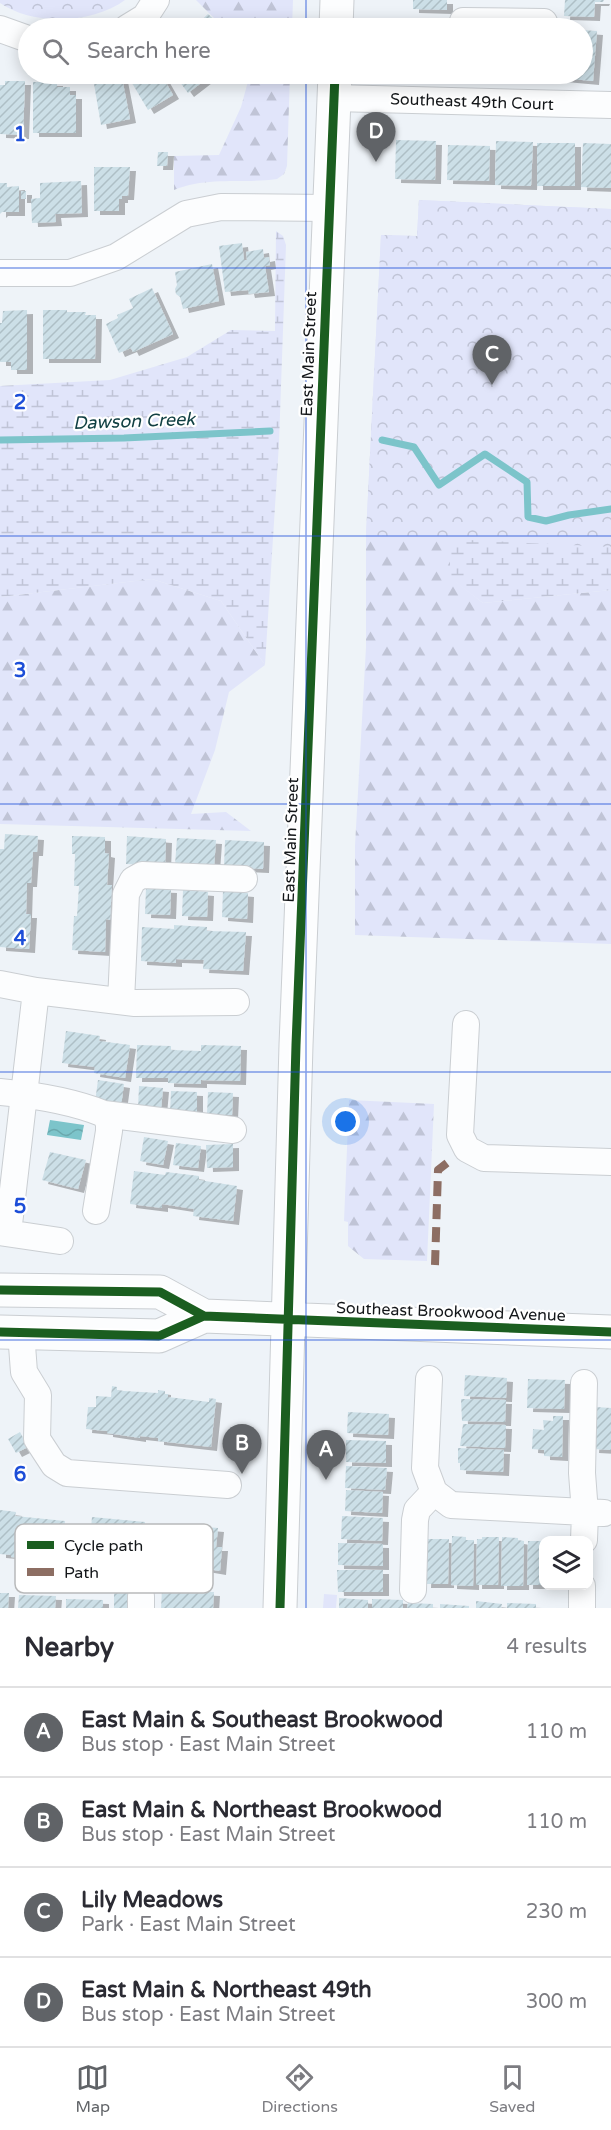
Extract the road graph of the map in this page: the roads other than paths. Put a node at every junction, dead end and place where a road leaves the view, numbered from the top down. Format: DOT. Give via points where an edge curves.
graph roads {
  1 [pos="156,0"];
  2 [pos="338,0"];
  3 [pos="502,10"];
  4 [pos="143,18"];
  5 [pos="337,18"];
  6 [pos="474,18"];
  7 [pos="530,18"];
  8 [pos="0,29"];
  9 [pos="18,35"];
  10 [pos="334,86"];
  11 [pos="611,105"];
  12 [pos="329,208"];
  13 [pos="0,273"];
  14 [pos="244,879"];
  15 [pos="0,984"];
  16 [pos="36,991"];
  17 [pos="122,1001"];
  18 [pos="236,1002"];
  19 [pos="466,1024"];
  20 [pos="12,1093"];
  21 [pos="105,1114"];
  22 [pos="233,1130"];
  23 [pos="611,1162"];
  24 [pos="96,1211"];
  25 [pos="4,1233"];
  26 [pos="60,1241"];
  27 [pos="0,1290"];
  28 [pos="204,1316"];
  29 [pos="289,1320"];
  30 [pos="10,1332"];
  31 [pos="611,1332"];
  32 [pos="429,1379"];
  33 [pos="584,1383"];
  34 [pos="228,1485"];
  35 [pos="434,1492"];
  36 [pos="595,1513"];
  37 [pos="586,1536"];
  38 [pos="413,1590"];
  39 [pos="582,1590"];
  40 [pos="280,1608"];
  41 [pos="582,1608"];
  1 -- 4 [label="street"];
  2 -- 5 [label="main road"];
  3 -- 6 [label="street"];
  3 -- 7 [label="street"];
  8 -- 9 [label="street"];
  10 -- 11 [label="street, Southeast 49th Court"];
  10 -- 12 [label="main road, East Main Street"];
  12 -- 13 [label="street" via="221,207 186,214 116,257 70,273"];
  12 -- 29 [label="main road, East Main Street"];
  14 -- 17 [label="street" via="142,875 133,880 126,894"];
  15 -- 16 [label="street"];
  16 -- 17 [label="street"];
  16 -- 20 [label="street"];
  17 -- 18 [label="street"];
  19 -- 23 [label="street" via="460,1135 467,1149 484,1158"];
  20 -- 21 [label="street"];
  20 -- 25 [label="street"];
  21 -- 22 [label="street"];
  21 -- 24 [label="street" via="109,1131"];
  25 -- 26 [label="street"];
  27 -- 28 [label="main road" via="160,1292"];
  28 -- 29 [label="main road, Southeast Brookwood Avenue"];
  28 -- 30 [label="main road" via="159,1336"];
  29 -- 31 [label="main road, Southeast Brookwood Avenue"];
  29 -- 40 [label="main road, East Main Street"];
  30 -- 34 [label="street" via="24,1372 38,1395 37,1439 61,1470"];
  32 -- 35 [label="street" via="425,1468"];
  33 -- 36 [label="street" via="582,1473"];
  35 -- 36 [label="street" via="451,1505"];
  35 -- 38 [label="street" via="417,1510"];
  36 -- 37 [label="street"];
  39 -- 41 [label="street"];
}
